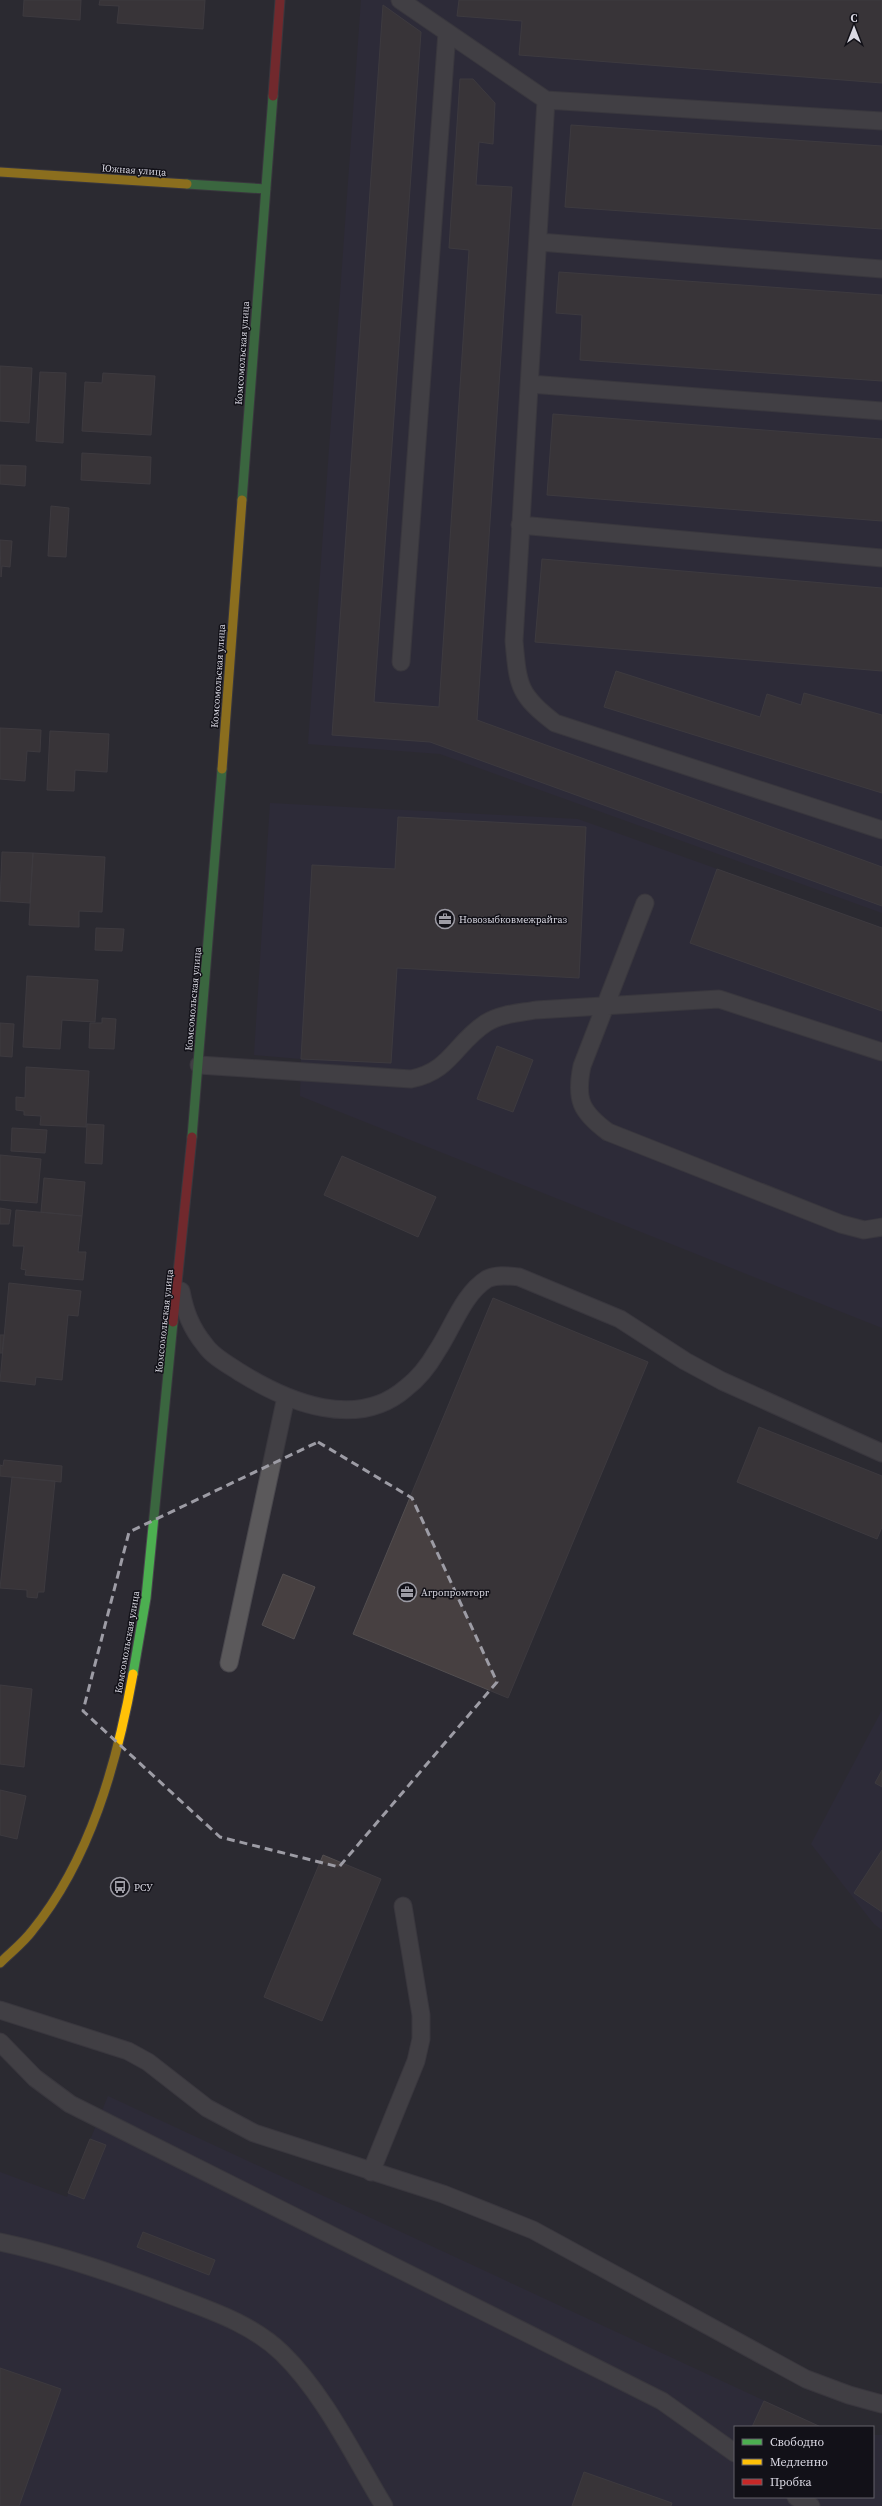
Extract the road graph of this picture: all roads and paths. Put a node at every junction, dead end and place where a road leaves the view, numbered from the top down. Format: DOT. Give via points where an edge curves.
graph roads {
  1 [pos="280,0"];
  2 [pos="400,0"];
  3 [pos="447,32"];
  4 [pos="546,100"];
  5 [pos="882,122"];
  6 [pos="0,172"];
  7 [pos="266,189"];
  8 [pos="539,242"];
  9 [pos="882,269"];
  10 [pos="530,384"];
  11 [pos="882,411"];
  12 [pos="520,525"];
  13 [pos="882,558"];
  14 [pos="401,662"];
  15 [pos="882,830"];
  16 [pos="645,902"];
  17 [pos="605,1006"];
  18 [pos="882,1052"];
  19 [pos="199,1065"];
  20 [pos="882,1226"];
  21 [pos="179,1281"];
  22 [pos="286,1397"];
  23 [pos="882,1453"];
  24 [pos="229,1663"];
  25 [pos="403,1906"];
  26 [pos="0,1963"];
  27 [pos="0,2010"];
  28 [pos="0,2042"];
  29 [pos="371,2172"];
  30 [pos="0,2242"];
  31 [pos="882,2404"];
  32 [pos="734,2452"];
  33 [pos="384,2506"];
  1 -- 7 [label="street, Комсомольская улица"];
  2 -- 3 [label="lane"];
  3 -- 4 [label="lane"];
  3 -- 14 [label="lane"];
  4 -- 5 [label="lane"];
  4 -- 8 [label="lane"];
  6 -- 7 [label="street, Южная улица"];
  7 -- 19 [label="street, Комсомольская улица"];
  8 -- 9 [label="lane"];
  8 -- 10 [label="lane"];
  10 -- 11 [label="lane"];
  10 -- 12 [label="lane"];
  12 -- 13 [label="lane"];
  12 -- 15 [label="lane" via="514,641 517,672 524,695 536,709 555,723"];
  16 -- 17 [label="lane"];
  17 -- 18 [label="lane" via="719,999"];
  17 -- 19 [label="lane" via="536,1010 509,1014 487,1022 441,1067 428,1076 412,1079"];
  17 -- 20 [label="lane" via="582,1066 578,1084 579,1100 590,1118 608,1132 841,1224 864,1230"];
  19 -- 21 [label="street, Комсомольская улица"];
  21 -- 22 [label="lane" via="184,1310 192,1328 206,1347 239,1372"];
  21 -- 26 [label="street, Комсомольская улица" via="146,1598 136,1665 120,1737 97,1808 72,1869 36,1927"];
  22 -- 23 [label="lane" via="310,1405 336,1409 362,1409 383,1403 405,1389 421,1374 474,1291 487,1279 501,1275 519,1277 620,1320 722,1381"];
  22 -- 24 [label="lane"];
  25 -- 29 [label="lane" via="421,2015 421,2039 416,2061"];
  27 -- 29 [label="lane" via="128,2051 148,2062 207,2108 254,2133"];
  28 -- 32 [label="lane" via="35,2078 70,2104 662,2401"];
  29 -- 31 [label="lane" via="480,2207 533,2230 806,2379"];
  30 -- 33 [label="lane" via="46,2251 113,2272 233,2320 258,2334 281,2352 318,2396"];
}
